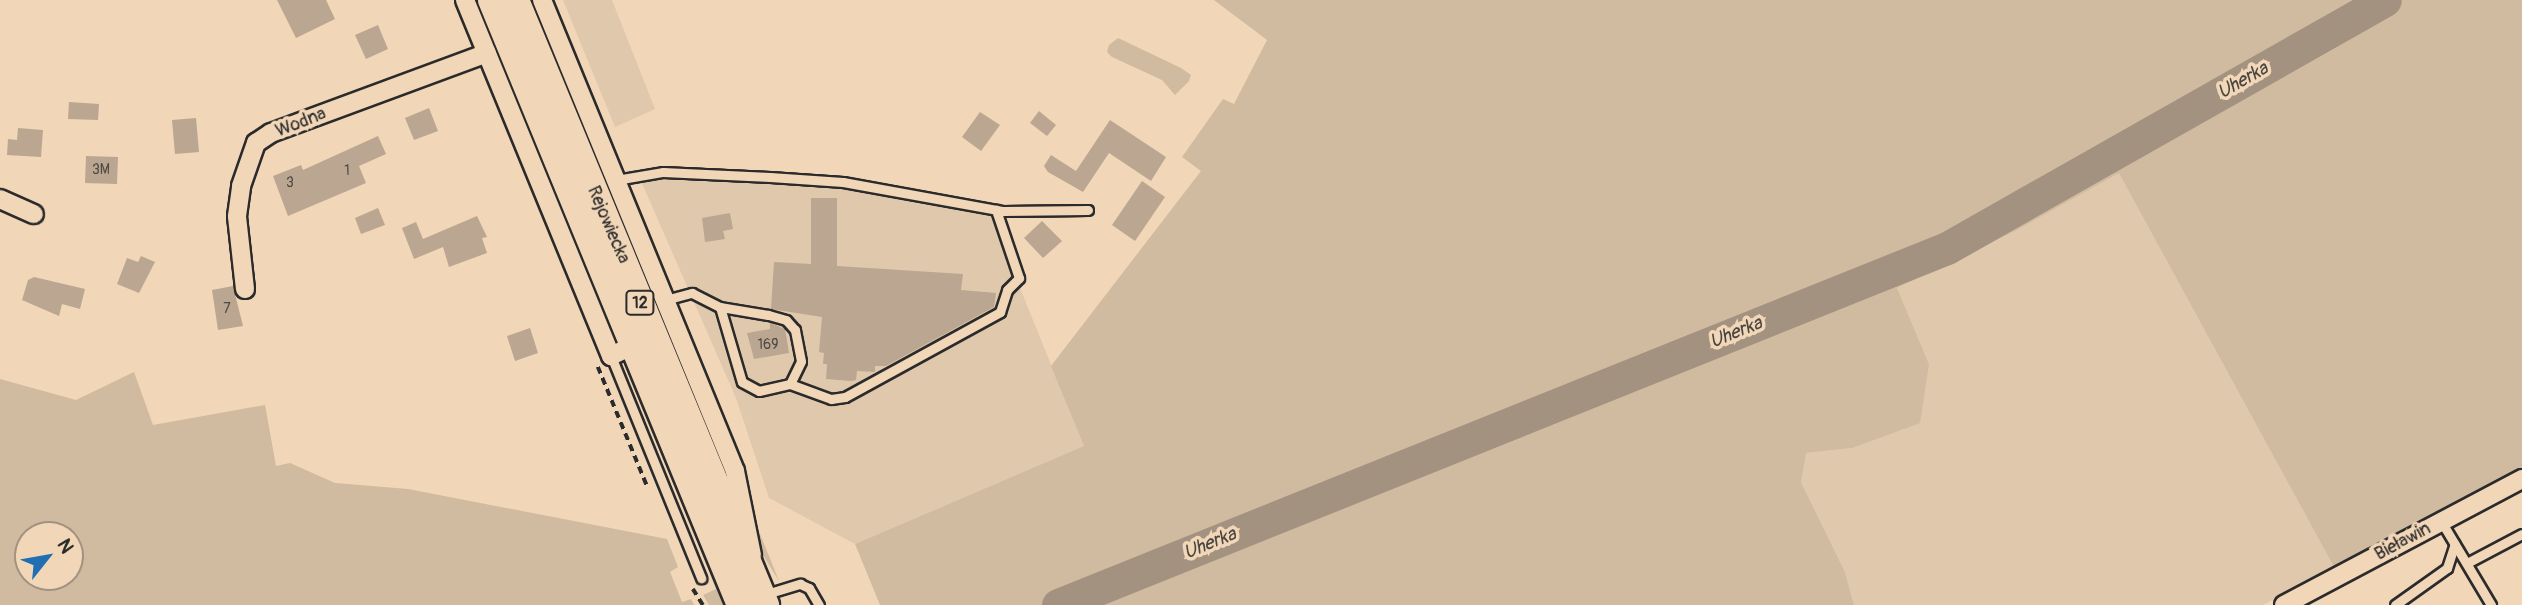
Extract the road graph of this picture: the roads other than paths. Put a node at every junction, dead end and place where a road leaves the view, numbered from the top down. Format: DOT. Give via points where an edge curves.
graph roads {
  1 [pos="465,0"];
  2 [pos="492,0"];
  3 [pos="515,0"];
  4 [pos="542,0"];
  5 [pos="487,53"];
  6 [pos="616,180"];
  7 [pos="0,200"];
  8 [pos="996,210"];
  9 [pos="1088,210"];
  10 [pos="34,214"];
  11 [pos="244,289"];
  12 [pos="665,300"];
  13 [pos="720,307"];
  14 [pos="622,350"];
  15 [pos="790,384"];
  16 [pos="2522,479"];
  17 [pos="2441,521"];
  18 [pos="2522,534"];
  19 [pos="2455,544"];
  20 [pos="2467,563"];
  21 [pos="701,578"];
  22 [pos="755,595"];
  23 [pos="818,605"];
  24 [pos="2284,605"];
  25 [pos="2396,605"];
  26 [pos="2491,605"];
  1 -- 5 [label="street"];
  2 -- 14 [label="highway, Rejowiecka / 12"];
  3 -- 22 [label="highway, Rejowiecka / 12"];
  4 -- 6 [label="street"];
  5 -- 11 [label="street, Wodna" via="271,133 256,143 241,186 237,216"];
  5 -- 14 [label="street"];
  6 -- 8 [label="lane" via="663,172 831,181"];
  6 -- 12 [label="street"];
  7 -- 10 [label="street"];
  8 -- 9 [label="lane" via="1032,214"];
  8 -- 15 [label="lane" via="1019,278 1007,290 1000,312 845,397 831,399"];
  12 -- 13 [label="lane" via="692,293"];
  12 -- 22 [label="street" via="735,471 748,517"];
  13 -- 15 [label="lane" via="742,382 759,391"];
  13 -- 15 [label="lane" via="786,320 795,330 801,360"];
  14 -- 21 [label="lane"];
  14 -- 22 [label="highway, Rejowiecka / 12"];
  16 -- 17 [label="street, Bieławin"];
  17 -- 19 [label="lane"];
  17 -- 24 [label="street, Bieławin"];
  18 -- 20 [label="lane"];
  19 -- 20 [label="lane"];
  19 -- 25 [label="lane" via="2447,568"];
  20 -- 26 [label="lane"];
  22 -- 23 [label="lane" via="800,584 809,588"];
}
